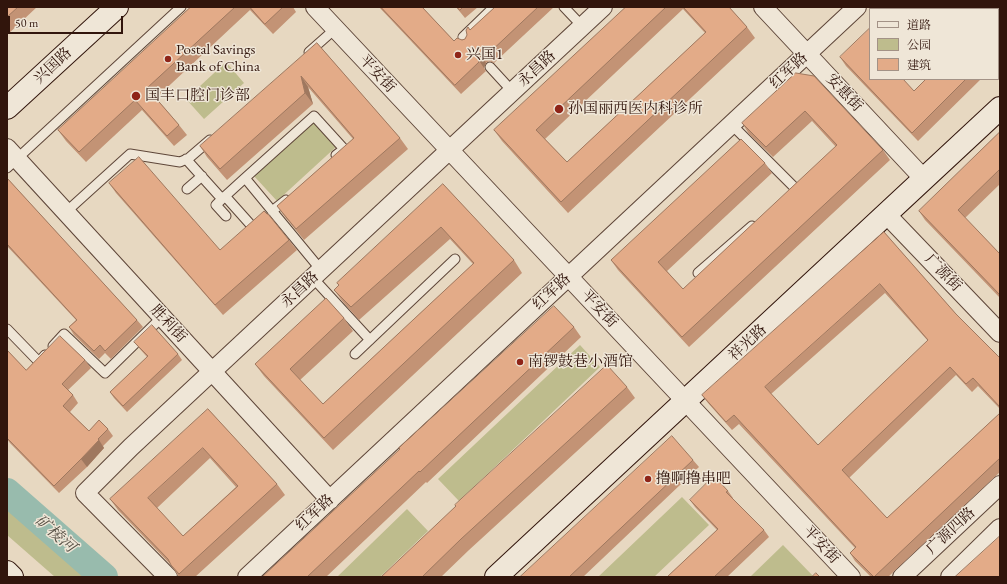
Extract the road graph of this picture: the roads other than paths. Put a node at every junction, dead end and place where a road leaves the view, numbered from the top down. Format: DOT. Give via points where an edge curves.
graph roads {
  1 [pos="117,7"];
  2 [pos="181,7"];
  3 [pos="315,7"];
  4 [pos="494,7"];
  5 [pos="564,7"];
  6 [pos="603,7"];
  7 [pos="763,7"];
  8 [pos="857,7"];
  9 [pos="582,26"];
  10 [pos="335,29"];
  11 [pos="468,43"];
  12 [pos="807,54"];
  13 [pos="304,57"];
  14 [pos="490,67"];
  15 [pos="512,91"];
  16 [pos="7,108"];
  17 [pos="1000,108"];
  18 [pos="731,124"];
  19 [pos="215,136"];
  20 [pos="449,150"];
  21 [pos="10,158"];
  22 [pos="186,159"];
  23 [pos="329,162"];
  24 [pos="202,176"];
  25 [pos="245,178"];
  26 [pos="924,179"];
  27 [pos="808,180"];
  28 [pos="187,189"];
  29 [pos="292,195"];
  30 [pos="224,197"];
  31 [pos="269,210"];
  32 [pos="66,212"];
  33 [pos="886,214"];
  34 [pos="226,216"];
  35 [pos="761,218"];
  36 [pos="249,225"];
  37 [pos="455,259"];
  38 [pos="698,273"];
  39 [pos="317,274"];
  40 [pos="568,277"];
  41 [pos="162,317"];
  42 [pos="7,329"];
  43 [pos="1000,333"];
  44 [pos="370,340"];
  45 [pos="354,354"];
  46 [pos="212,372"];
  47 [pos="685,401"];
  48 [pos="1000,485"];
  49 [pos="330,500"];
  50 [pos="1000,528"];
  51 [pos="7,572"];
  52 [pos="12,577"];
  53 [pos="168,577"];
  54 [pos="247,577"];
  55 [pos="496,577"];
  56 [pos="851,577"];
  57 [pos="902,577"];
  58 [pos="950,577"];
  1 -- 16 [label="street, 兴国路"];
  2 -- 21 [label="lane"];
  3 -- 10 [label="street, 平安街"];
  4 -- 11 [label="lane" via="463,37"];
  5 -- 9 [label="lane"];
  6 -- 9 [label="street, 永昌路"];
  7 -- 12 [label="street, 安惠街"];
  8 -- 12 [label="street, 红军路"];
  9 -- 15 [label="street, 永昌路"];
  10 -- 13 [label="lane"];
  10 -- 20 [label="street, 平安街"];
  12 -- 18 [label="street, 红军路"];
  12 -- 26 [label="street, 安惠街"];
  14 -- 15 [label="lane"];
  15 -- 20 [label="street, 永昌路"];
  17 -- 26 [label="street, 祥光路"];
  18 -- 27 [label="lane" via="792,190 798,191"];
  18 -- 40 [label="street, 红军路"];
  19 -- 22 [label="lane"];
  20 -- 39 [label="street, 永昌路"];
  20 -- 40 [label="street, 平安街"];
  21 -- 32 [label="street, 胜利街"];
  22 -- 24 [label="lane"];
  22 -- 32 [label="lane" via="180,162 130,154"];
  23 -- 25 [label="lane" via="344,149 314,116"];
  24 -- 28 [label="lane"];
  24 -- 30 [label="lane"];
  25 -- 30 [label="lane"];
  25 -- 31 [label="lane"];
  26 -- 33 [label="street, 祥光路"];
  29 -- 31 [label="lane"];
  30 -- 34 [label="lane" via="216,204"];
  30 -- 36 [label="lane"];
  31 -- 39 [label="lane"];
  32 -- 41 [label="street, 胜利街"];
  33 -- 43 [label="street, 广源街"];
  33 -- 47 [label="street, 祥光路"];
  35 -- 38 [label="lane"];
  37 -- 44 [label="lane"];
  39 -- 44 [label="lane"];
  39 -- 46 [label="street, 永昌路"];
  40 -- 47 [label="street, 平安街"];
  40 -- 49 [label="street, 红军路"];
  41 -- 42 [label="lane" via="105,373 64,334 38,362"];
  41 -- 46 [label="street, 胜利街"];
  44 -- 45 [label="lane"];
  46 -- 49 [label="street, 胜利街"];
  46 -- 53 [label="street, 永昌路" via="85,493"];
  47 -- 55 [label="street, 祥光路"];
  47 -- 56 [label="street, 平安街"];
  48 -- 57 [label="street, 广源四路"];
  49 -- 54 [label="street, 红军路"];
  50 -- 58 [label="street, 广源四路"];
  51 -- 52 [label="street"];
}
